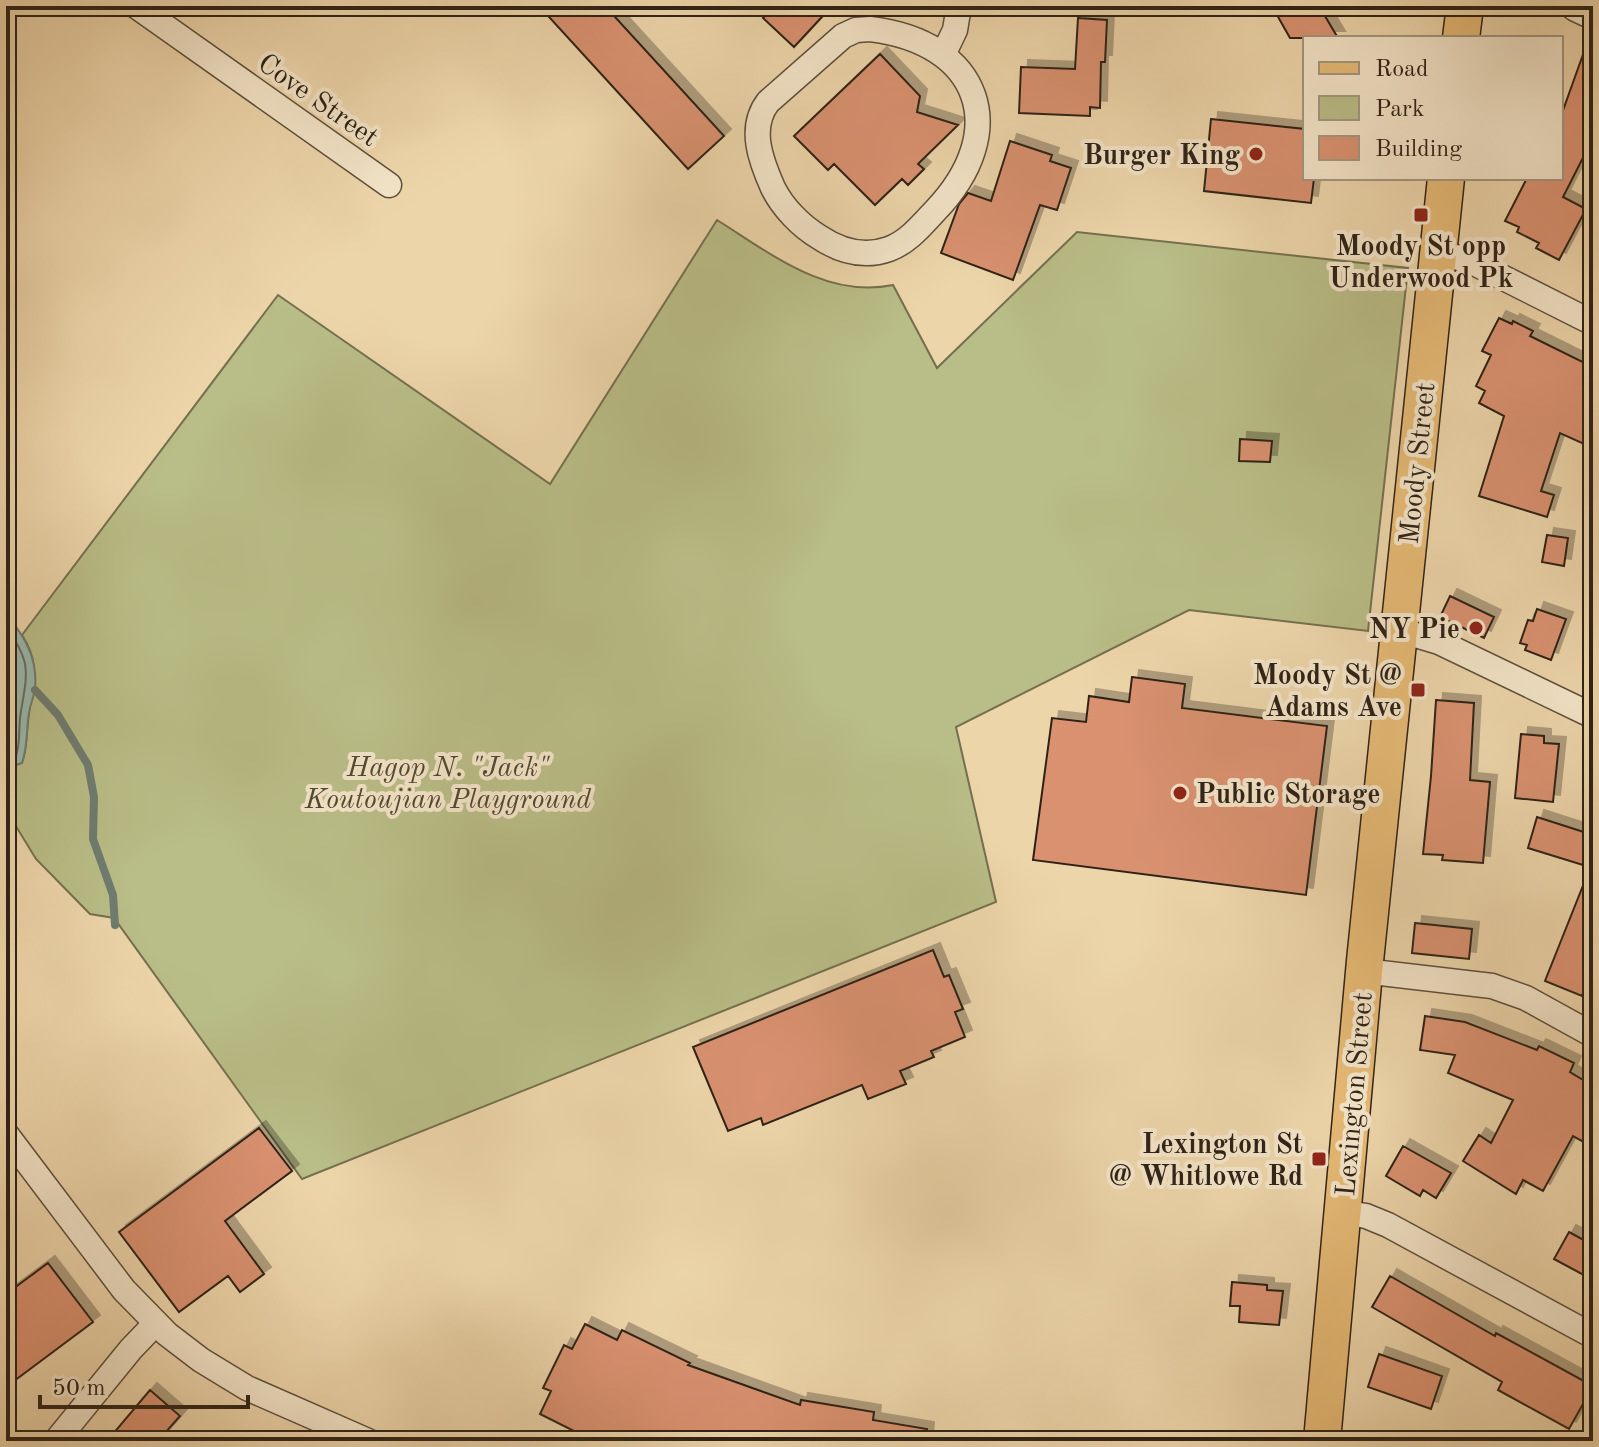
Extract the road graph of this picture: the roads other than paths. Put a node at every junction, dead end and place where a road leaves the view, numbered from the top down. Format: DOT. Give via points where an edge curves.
graph roads {
  1 [pos="136,6"];
  2 [pos="959,6"];
  3 [pos="1465,6"];
  4 [pos="1576,6"];
  5 [pos="1593,14"];
  6 [pos="1461,36"];
  7 [pos="943,55"];
  8 [pos="1446,180"];
  9 [pos="389,185"];
  10 [pos="1439,252"];
  11 [pos="1593,323"];
  12 [pos="1399,630"];
  13 [pos="1593,716"];
  14 [pos="1386,748"];
  15 [pos="1364,971"];
  16 [pos="1593,1035"];
  17 [pos="6,1134"];
  18 [pos="1342,1212"];
  19 [pos="156,1323"];
  20 [pos="1593,1336"];
  21 [pos="56,1441"];
  22 [pos="368,1441"];
  23 [pos="1322,1441"];
  1 -- 9 [label="street, Cove Street"];
  2 -- 7 [label="street"];
  3 -- 6 [label="main road"];
  4 -- 5 [label="street"];
  7 -- 7 [label="street" via="903,36 856,30 763,109 758,143 773,187 815,235 847,251 890,249 913,234 962,178 976,142 978,112 970,86"];
  8 -- 10 [label="main road, Moody Street"];
  10 -- 11 [label="street" via="1472,262"];
  10 -- 12 [label="main road, Moody Street"];
  12 -- 13 [label="street" via="1439,642"];
  12 -- 14 [label="main road, Moody Street"];
  14 -- 15 [label="main road, Lexington Street"];
  15 -- 16 [label="street" via="1492,986 1526,998"];
  15 -- 18 [label="main road, Lexington Street"];
  17 -- 19 [label="street" via="124,1290"];
  18 -- 20 [label="street" via="1377,1220"];
  18 -- 23 [label="main road, Lexington Street"];
  19 -- 21 [label="street"];
  19 -- 22 [label="street" via="247,1388"];
}
